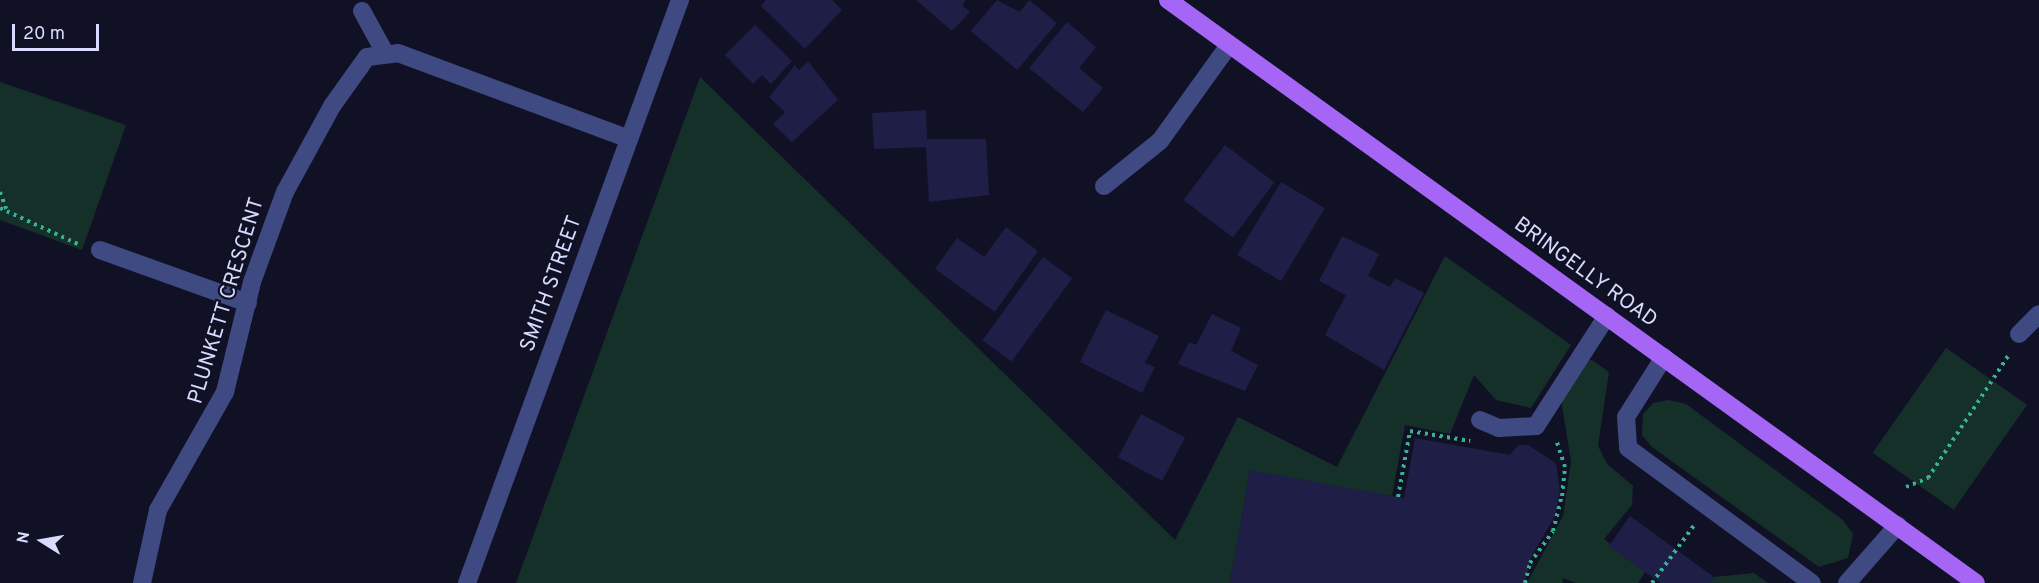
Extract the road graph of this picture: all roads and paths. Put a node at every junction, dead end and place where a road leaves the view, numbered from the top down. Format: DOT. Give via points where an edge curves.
graph roads {
  1 [pos="680,0"];
  2 [pos="1168,0"];
  3 [pos="362,11"];
  4 [pos="1229,45"];
  5 [pos="384,51"];
  6 [pos="629,139"];
  7 [pos="1104,186"];
  8 [pos="0,192"];
  9 [pos="0,208"];
  10 [pos="7,211"];
  11 [pos="100,250"];
  12 [pos="248,303"];
  13 [pos="2039,314"];
  14 [pos="1607,316"];
  15 [pos="2019,334"];
  16 [pos="1664,357"];
  17 [pos="1480,420"];
  18 [pos="1536,426"];
  19 [pos="1906,487"];
  20 [pos="1398,497"];
  21 [pos="1695,523"];
  22 [pos="1898,525"];
  23 [pos="142,583"];
  24 [pos="467,583"];
  25 [pos="1525,583"];
  26 [pos="1652,583"];
  27 [pos="1812,583"];
  28 [pos="1847,583"];
  29 [pos="1976,583"];
  1 -- 6 [label="street, SMITH STREET"];
  2 -- 4 [label="main road, BRINGELLY ROAD"];
  3 -- 5 [label="street"];
  4 -- 7 [label="street" via="1160,141"];
  4 -- 14 [label="main road, BRINGELLY ROAD"];
  5 -- 6 [label="street"];
  5 -- 12 [label="street, PLUNKETT CRESCENT" via="360,64 300,162 267,238"];
  6 -- 24 [label="street, SMITH STREET"];
  8 -- 10 [label="path"];
  9 -- 10 [label="path"];
  10 -- 11 [label="path"];
  11 -- 12 [label="street"];
  12 -- 23 [label="street, PLUNKETT CRESCENT" via="225,392 161,503"];
  13 -- 15 [label="street"];
  14 -- 16 [label="main road, BRINGELLY ROAD"];
  14 -- 18 [label="street"];
  15 -- 19 [label="path" via="2002,370 1928,478"];
  16 -- 22 [label="main road, BRINGELLY ROAD"];
  16 -- 27 [label="street" via="1626,417 1628,448"];
  17 -- 18 [label="street" via="1499,428"];
  17 -- 20 [label="path" via="1466,442 1410,431"];
  18 -- 25 [label="path" via="1555,436 1564,467 1558,514"];
  21 -- 26 [label="path"];
  22 -- 28 [label="street"];
  22 -- 29 [label="main road, BRINGELLY ROAD"];
}
